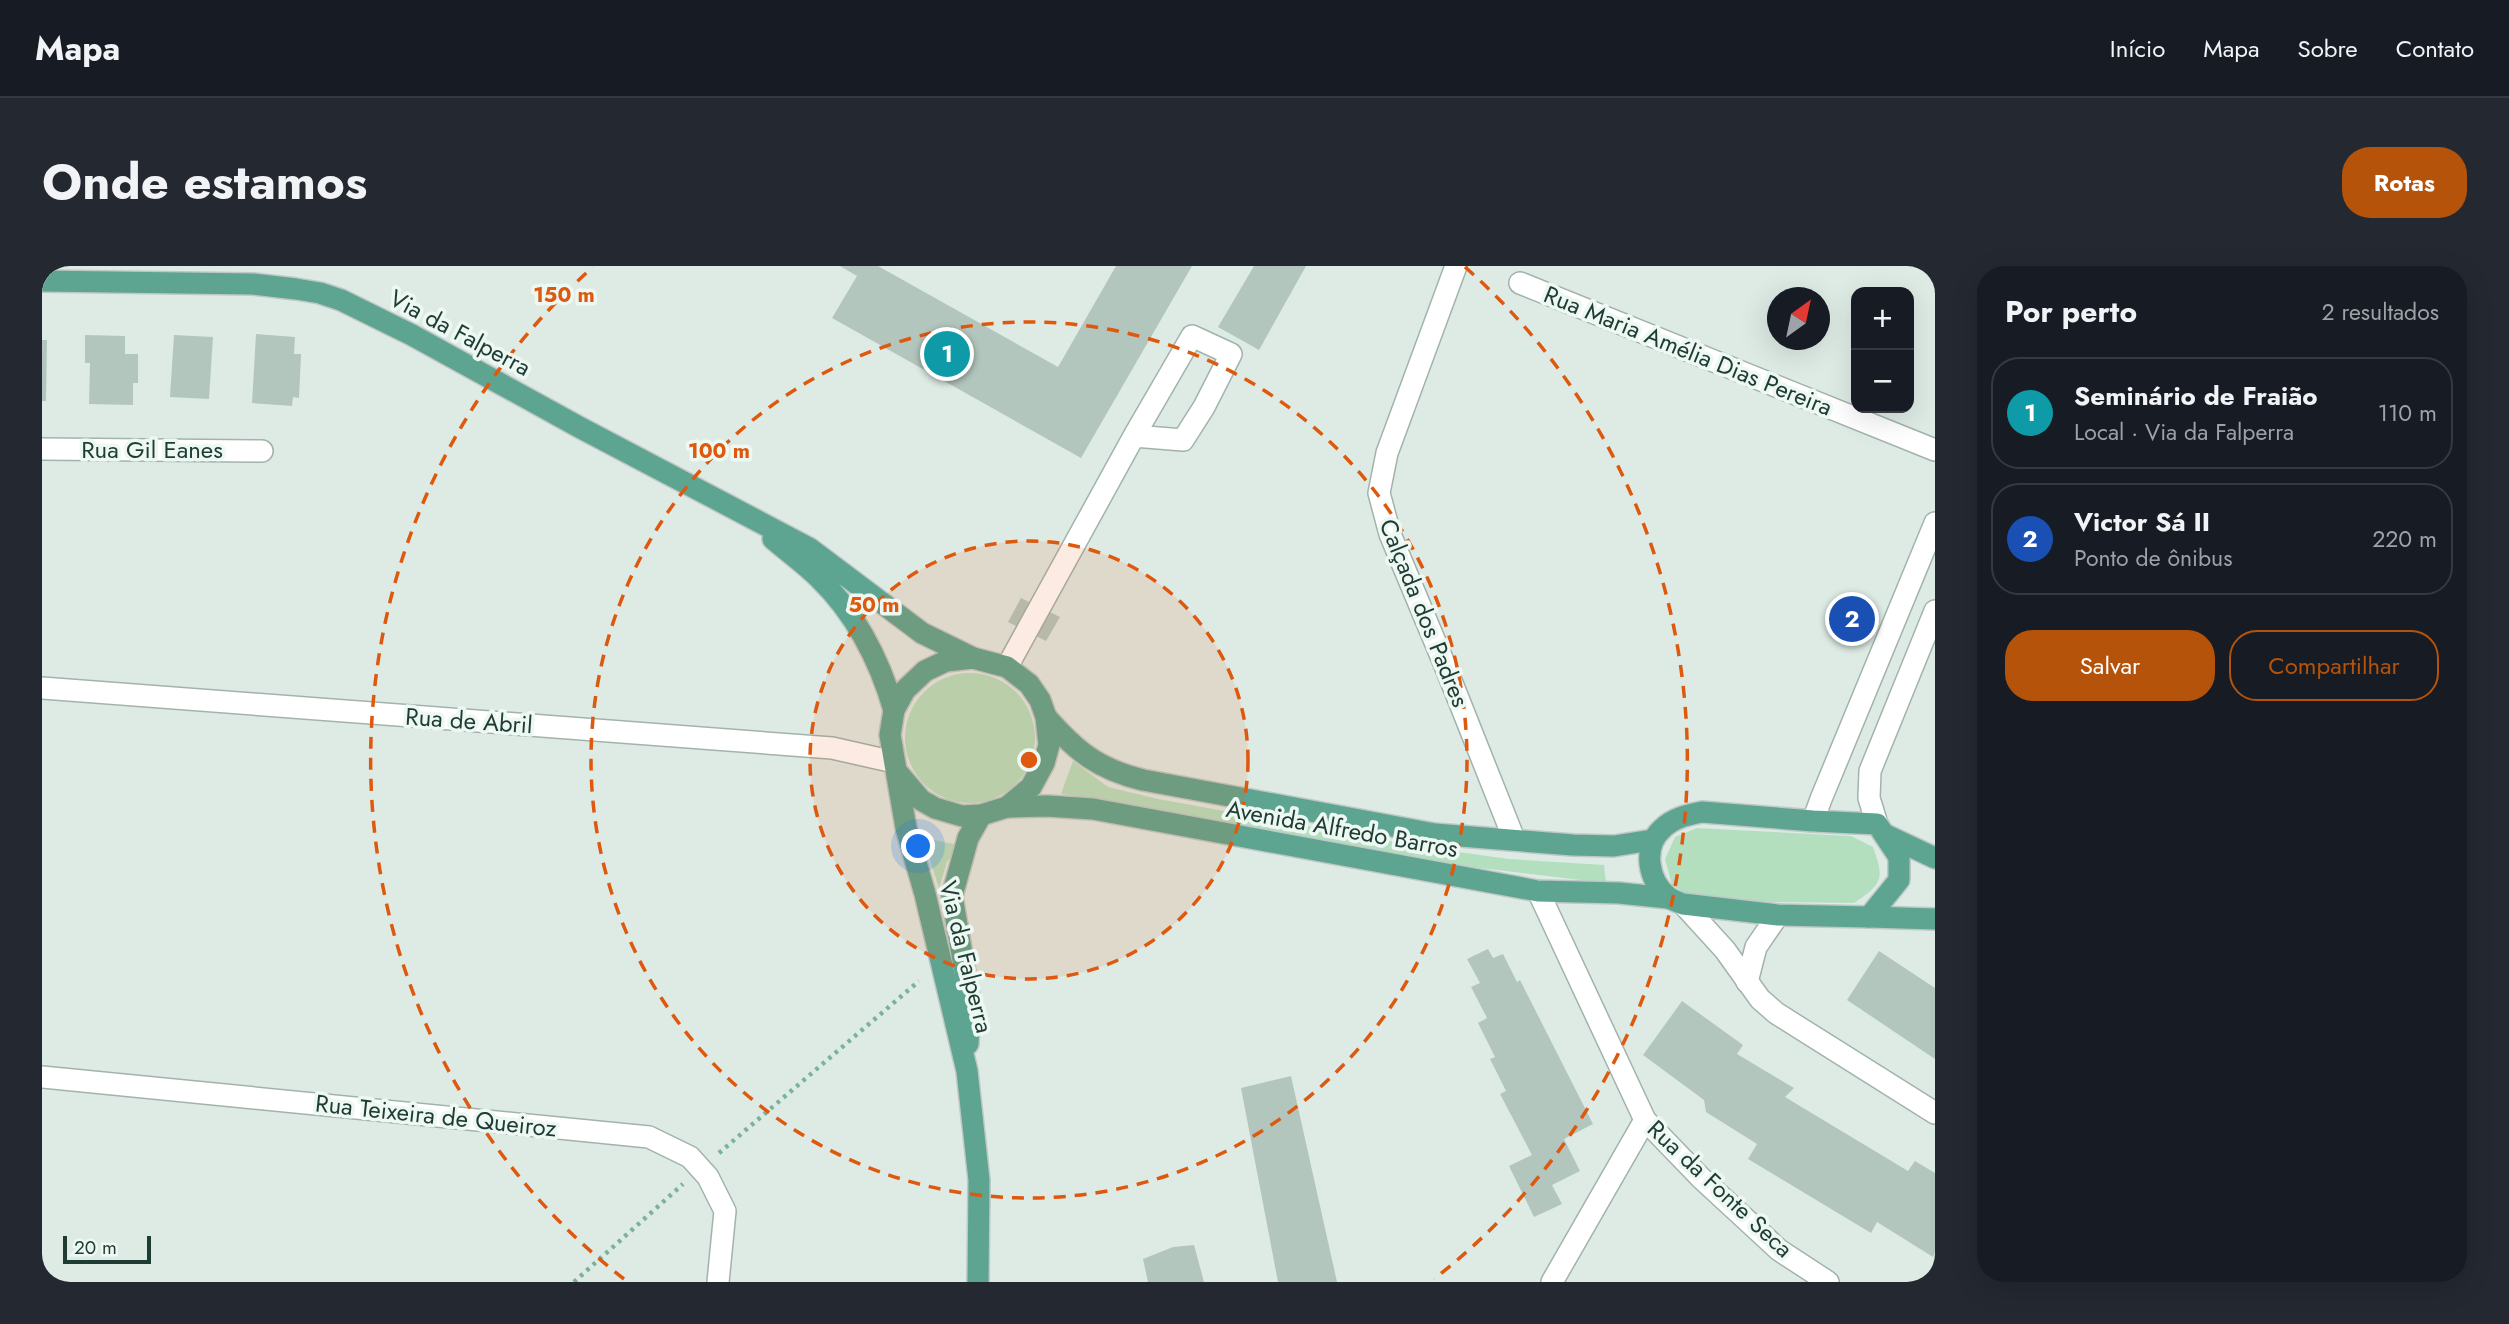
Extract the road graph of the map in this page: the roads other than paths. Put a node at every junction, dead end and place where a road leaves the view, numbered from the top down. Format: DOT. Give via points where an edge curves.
graph roads {
  1 [pos="1456,266"];
  2 [pos="49,276"];
  3 [pos="1520,283"];
  4 [pos="1134,436"];
  5 [pos="42,449"];
  6 [pos="1935,450"];
  7 [pos="262,451"];
  8 [pos="745,515"];
  9 [pos="1935,523"];
  10 [pos="1935,611"];
  11 [pos="973,658"];
  12 [pos="1007,667"];
  13 [pos="42,688"];
  14 [pos="894,710"];
  15 [pos="1046,717"];
  16 [pos="896,767"];
  17 [pos="1007,807"];
  18 [pos="981,816"];
  19 [pos="1813,821"];
  20 [pos="1880,829"];
  21 [pos="1514,839"];
  22 [pos="1653,840"];
  23 [pos="1935,858"];
  24 [pos="1538,891"];
  25 [pos="1676,901"];
  26 [pos="1778,915"];
  27 [pos="1869,917"];
  28 [pos="1935,919"];
  29 [pos="1747,982"];
  30 [pos="967,1071"];
  31 [pos="42,1077"];
  32 [pos="1935,1113"];
  33 [pos="1645,1120"];
  34 [pos="718,1282"];
  35 [pos="978,1282"];
  36 [pos="1552,1282"];
  37 [pos="1828,1282"];
  1 -- 21 [label="street, Calçada dos Padres" via="1387,453 1378,492 1390,534"];
  2 -- 8 [label="main road, Via da Falperra" via="253,284 320,293 412,335"];
  3 -- 6 [label="street, Rua Maria Amélia Dias Pereira"];
  4 -- 4 [label="street" via="1183,440 1231,354 1192,336"];
  4 -- 12 [label="street"];
  5 -- 7 [label="street, Rua Gil Eanes"];
  8 -- 11 [label="main road, Via da Falperra" via="809,548 922,634"];
  8 -- 14 [label="main road, Via da Falperra" via="820,579 855,622 884,677"];
  9 -- 19 [label="street"];
  10 -- 20 [label="street" via="1870,771 1869,798"];
  11 -- 12 [label="main road, Via da Falperra"];
  11 -- 14 [label="main road, Via da Falperra" via="946,661 925,671 905,690"];
  12 -- 15 [label="main road, Via da Falperra" via="1029,684"];
  13 -- 16 [label="street, Rua de Abril" via="832,748"];
  14 -- 16 [label="main road, Via da Falperra" via="890,735"];
  15 -- 17 [label="main road, Via da Falperra" via="1049,744 1044,763 1031,787"];
  15 -- 21 [label="main road, Avenida Alfredo Barros" via="1067,741 1113,772 1435,834"];
  16 -- 18 [label="main road, Via da Falperra" via="921,800 962,816"];
  16 -- 30 [label="main road, Via da Falperra" via="906,828"];
  17 -- 18 [label="main road, Via da Falperra"];
  17 -- 24 [label="main road, Avenida Alfredo Barros" via="1093,809"];
  18 -- 30 [label="main road, Via da Falperra" via="968,838 952,896 970,1001"];
  19 -- 20 [label="main road"];
  19 -- 22 [label="main road" via="1702,812 1680,817"];
  20 -- 23 [label="main road"];
  20 -- 27 [label="main road" via="1899,857 1899,880"];
  21 -- 22 [label="main road, Avenida Alfredo Barros" via="1614,846"];
  22 -- 25 [label="main road" via="1650,864 1655,881"];
  24 -- 25 [label="main road, Avenida Alfredo Barros" via="1619,893"];
  24 -- 33 [label="street, Rua da Fonte Seca"];
  25 -- 26 [label="main road, Avenida Alfredo Barros"];
  25 -- 29 [label="street" via="1724,950"];
  26 -- 27 [label="main road, Avenida Alfredo Barros"];
  26 -- 29 [label="street" via="1756,947"];
  27 -- 28 [label="main road, Avenida Alfredo Barros"];
  29 -- 32 [label="street" via="1776,1013"];
  30 -- 35 [label="main road, Via da Falperra" via="979,1180"];
  31 -- 34 [label="street, Rua Teixeira de Queiroz" via="649,1137 690,1157 708,1177 725,1211"];
  33 -- 36 [label="street"];
  33 -- 37 [label="street, Rua da Fonte Seca" via="1779,1250"];
}
